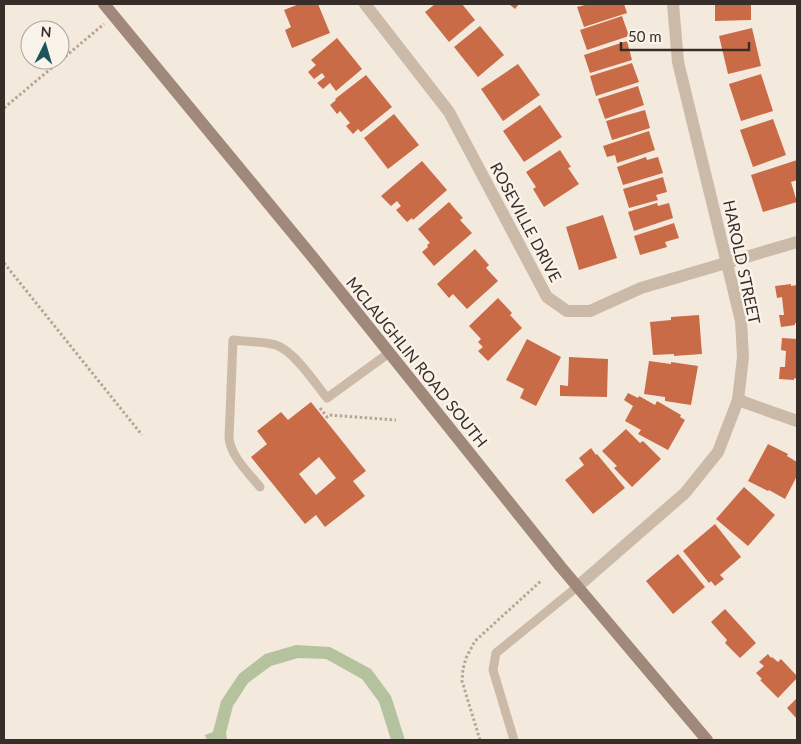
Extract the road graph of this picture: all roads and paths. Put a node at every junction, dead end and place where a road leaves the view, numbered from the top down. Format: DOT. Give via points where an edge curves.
graph roads {
  1 [pos="104,4"];
  2 [pos="366,4"];
  3 [pos="673,4"];
  4 [pos="114,16"];
  5 [pos="4,108"];
  6 [pos="797,242"];
  7 [pos="4,263"];
  8 [pos="728,264"];
  9 [pos="389,353"];
  10 [pos="738,400"];
  11 [pos="315,402"];
  12 [pos="396,420"];
  13 [pos="797,421"];
  14 [pos="142,435"];
  15 [pos="260,487"];
  16 [pos="577,587"];
  17 [pos="514,740"];
  18 [pos="708,740"];
  1 -- 4 [label="main road, MCLAUGHLIN ROAD SOUTH"];
  2 -- 8 [label="street, ROSEVILLE DRIVE" via="450,112 547,297 566,311 590,311 641,288"];
  3 -- 8 [label="street, HAROLD STREET" via="678,62"];
  4 -- 5 [label="path"];
  4 -- 9 [label="main road, MCLAUGHLIN ROAD SOUTH"];
  6 -- 8 [label="street, ROSEVILLE DRIVE"];
  7 -- 14 [label="path"];
  8 -- 10 [label="street, HAROLD STREET" via="741,321 743,357"];
  9 -- 15 [label="lane" via="327,398 284,349 233,340 230,446"];
  9 -- 16 [label="main road, MCLAUGHLIN ROAD SOUTH"];
  10 -- 13 [label="street"];
  10 -- 16 [label="street, HAROLD STREET" via="718,452 685,493"];
  11 -- 12 [label="path" via="327,417"];
  16 -- 17 [label="lane" via="496,653 493,670"];
  16 -- 18 [label="main road, MCLAUGHLIN ROAD SOUTH"];
}
